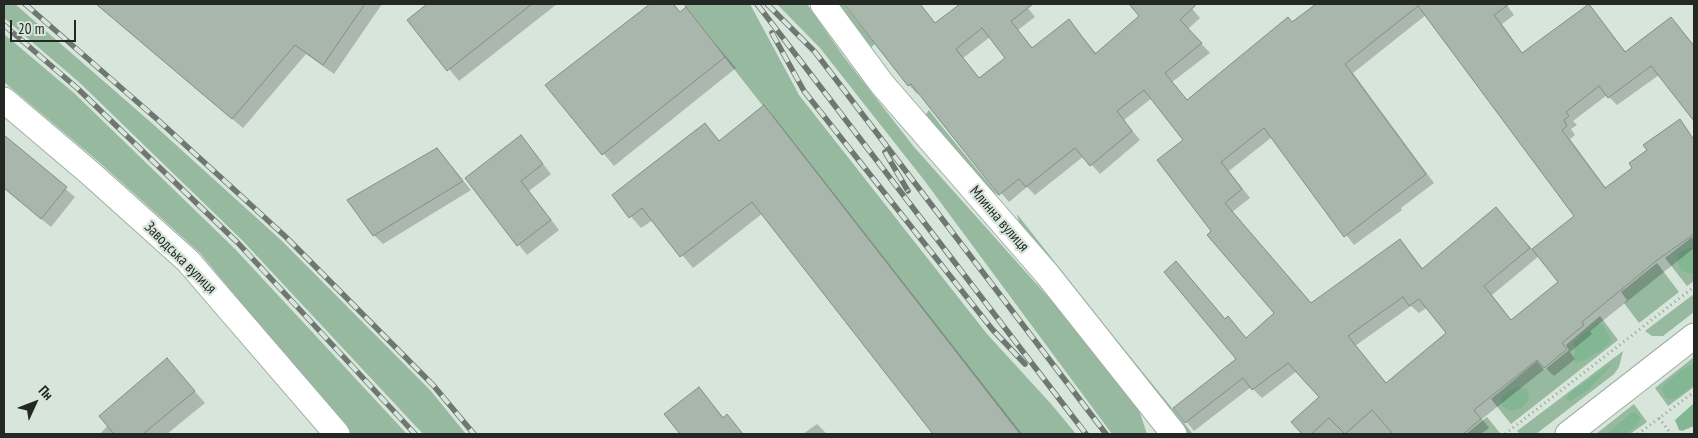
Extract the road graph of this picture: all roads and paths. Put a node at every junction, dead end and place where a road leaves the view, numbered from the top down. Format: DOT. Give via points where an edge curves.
graph roads {
  1 [pos="823,4"];
  2 [pos="4,100"];
  3 [pos="1694,287"];
  4 [pos="1694,336"];
  5 [pos="1694,392"];
  6 [pos="1660,418"];
  7 [pos="337,434"];
  8 [pos="1174,434"];
  9 [pos="1505,434"];
  10 [pos="1568,434"];
  11 [pos="1638,434"];
  12 [pos="1671,434"];
  1 -- 8 [label="street, Млинна вулиця" via="882,84 1047,274"];
  2 -- 7 [label="street, Заводська вулиця" via="188,261"];
  3 -- 9 [label="path"];
  4 -- 10 [label="street"];
  5 -- 6 [label="path"];
  6 -- 11 [label="path"];
  6 -- 12 [label="path"];
}
